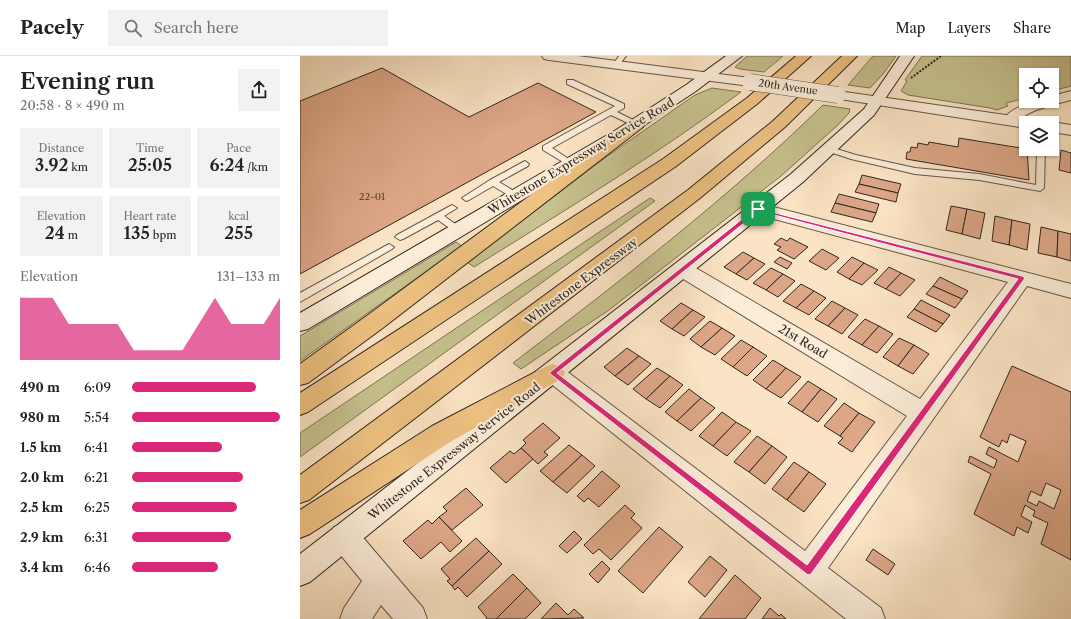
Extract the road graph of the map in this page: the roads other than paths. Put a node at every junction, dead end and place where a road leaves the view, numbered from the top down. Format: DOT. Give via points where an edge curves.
graph roads {
  1 [pos="735,56"];
  2 [pos="804,56"];
  3 [pos="850,56"];
  4 [pos="907,56"];
  5 [pos="558,57"];
  6 [pos="619,61"];
  7 [pos="708,76"];
  8 [pos="570,82"];
  9 [pos="1071,95"];
  10 [pos="1059,99"];
  11 [pos="877,101"];
  12 [pos="1031,108"];
  13 [pos="612,112"];
  14 [pos="1010,121"];
  15 [pos="1019,122"];
  16 [pos="637,124"];
  17 [pos="1059,128"];
  18 [pos="1071,130"];
  19 [pos="830,149"];
  20 [pos="1041,156"];
  21 [pos="571,163"];
  22 [pos="525,164"];
  23 [pos="493,182"];
  24 [pos="516,196"];
  25 [pos="466,198"];
  26 [pos="452,208"];
  27 [pos="758,209"];
  28 [pos="438,216"];
  29 [pos="458,230"];
  30 [pos="400,237"];
  31 [pos="389,247"];
  32 [pos="349,270"];
  33 [pos="682,270"];
  34 [pos="1022,278"];
  35 [pos="366,284"];
  36 [pos="1071,291"];
  37 [pos="300,298"];
  38 [pos="300,323"];
  39 [pos="553,373"];
  40 [pos="300,376"];
  41 [pos="300,405"];
  42 [pos="923,413"];
  43 [pos="300,491"];
  44 [pos="300,525"];
  45 [pos="344,537"];
  46 [pos="808,571"];
  47 [pos="300,572"];
  48 [pos="380,580"];
  49 [pos="355,619"];
  50 [pos="412,619"];
  51 [pos="870,619"];
  1 -- 7 [label="street, Whitestone Expressway Service Road"];
  2 -- 41 [label="highway" via="746,106 674,160"];
  3 -- 43 [label="highway, Whitestone Expressway" via="779,124 694,194"];
  4 -- 11 [label="street, Whitestone Expressway Service Road"];
  5 -- 6 [label="street, 20th Avenue"];
  6 -- 7 [label="street, 20th Avenue"];
  7 -- 11 [label="street, 20th Avenue, bridge"];
  7 -- 16 [label="street, Whitestone Expressway Service Road"];
  8 -- 13 [label="lane" via="621,106"];
  9 -- 10 [label="street"];
  11 -- 14 [label="street, 20th Avenue"];
  11 -- 19 [label="street, Whitestone Expressway Service Road"];
  12 -- 14 [label="street" via="1022,111"];
  13 -- 16 [label="lane"];
  13 -- 21 [label="lane" via="546,148"];
  14 -- 15 [label="street, 20th Avenue"];
  16 -- 21 [label="street, Whitestone Expressway Service Road"];
  16 -- 40 [label="highway"];
  17 -- 18 [label="street"];
  19 -- 20 [label="lane" via="924,173 979,177 1040,188"];
  19 -- 27 [label="street, Whitestone Expressway Service Road"];
  21 -- 24 [label="street, Whitestone Expressway Service Road"];
  22 -- 23 [label="lane"];
  23 -- 24 [label="lane"];
  23 -- 25 [label="lane"];
  24 -- 29 [label="street, Whitestone Expressway Service Road"];
  26 -- 28 [label="lane"];
  27 -- 33 [label="street, Whitestone Expressway Service Road"];
  27 -- 34 [label="street"];
  28 -- 29 [label="lane"];
  28 -- 30 [label="lane"];
  29 -- 35 [label="street, Whitestone Expressway Service Road"];
  31 -- 32 [label="lane"];
  32 -- 35 [label="lane"];
  32 -- 37 [label="lane"];
  33 -- 39 [label="street, Whitestone Expressway Service Road"];
  33 -- 42 [label="street, 21st Road"];
  34 -- 36 [label="street"];
  34 -- 42 [label="street"];
  35 -- 38 [label="street, Whitestone Expressway Service Road"];
  39 -- 44 [label="highway" via="446,431"];
  39 -- 45 [label="street, Whitestone Expressway Service Road"];
  39 -- 46 [label="street"];
  42 -- 46 [label="street"];
  45 -- 47 [label="street, Whitestone Expressway Service Road"];
  45 -- 48 [label="street"];
  46 -- 51 [label="street"];
  48 -- 49 [label="street"];
  48 -- 50 [label="street"];
}
